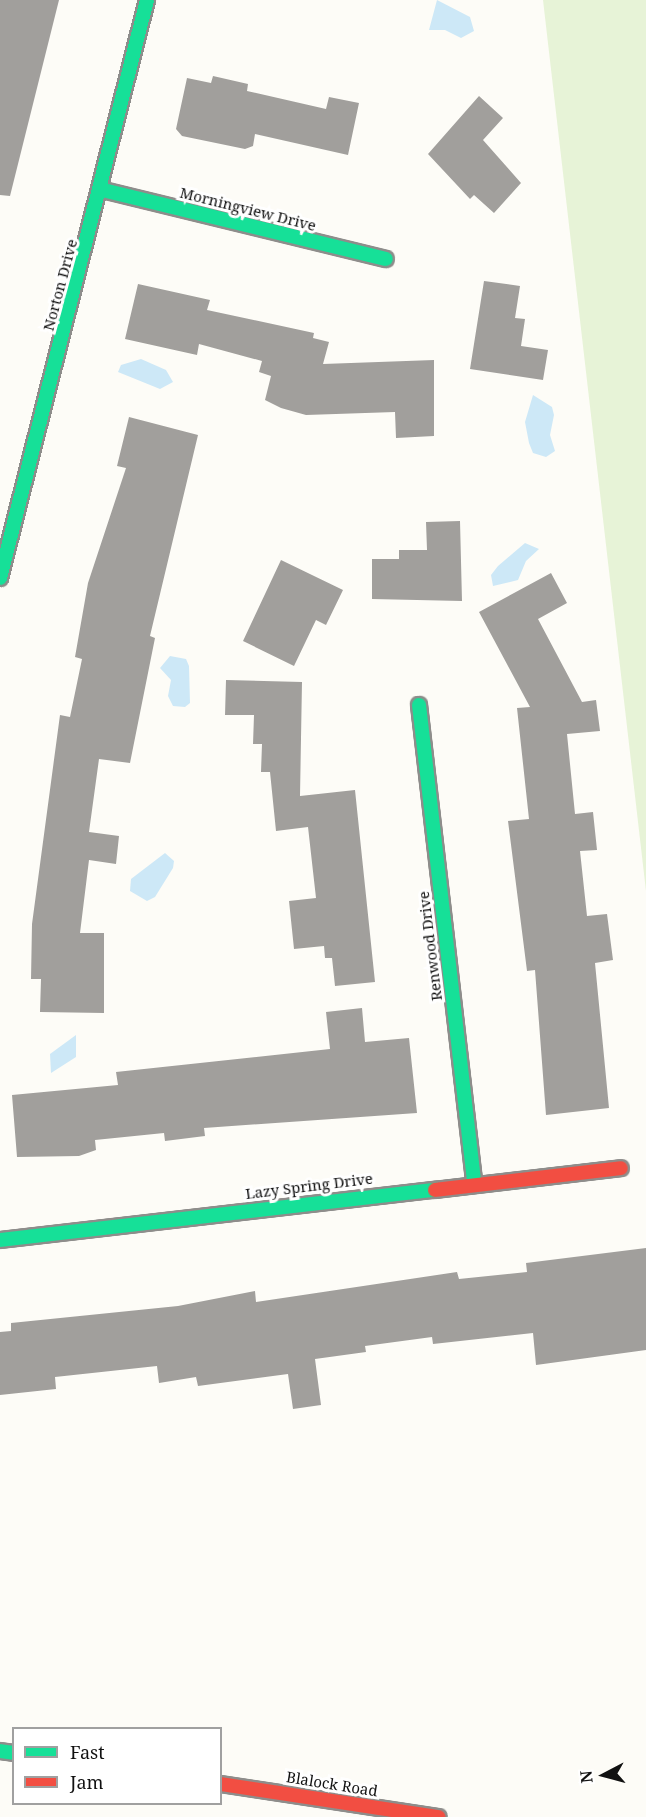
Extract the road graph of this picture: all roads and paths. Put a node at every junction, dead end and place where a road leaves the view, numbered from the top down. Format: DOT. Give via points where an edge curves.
graph roads {
  1 [pos="147,0"];
  2 [pos="103,190"];
  3 [pos="386,260"];
  4 [pos="0,578"];
  5 [pos="419,705"];
  6 [pos="621,1168"];
  7 [pos="474,1183"];
  8 [pos="0,1240"];
  9 [pos="222,1784"];
  10 [pos="439,1817"];
  1 -- 2 [label="street, Norton Drive"];
  2 -- 3 [label="street, Morningview Drive"];
  2 -- 4 [label="street, Norton Drive"];
  5 -- 7 [label="street, Renwood Drive"];
  6 -- 7 [label="street, Lazy Spring Drive"];
  7 -- 8 [label="street, Lazy Spring Drive"];
  9 -- 10 [label="street, Blalock Road"];
}
